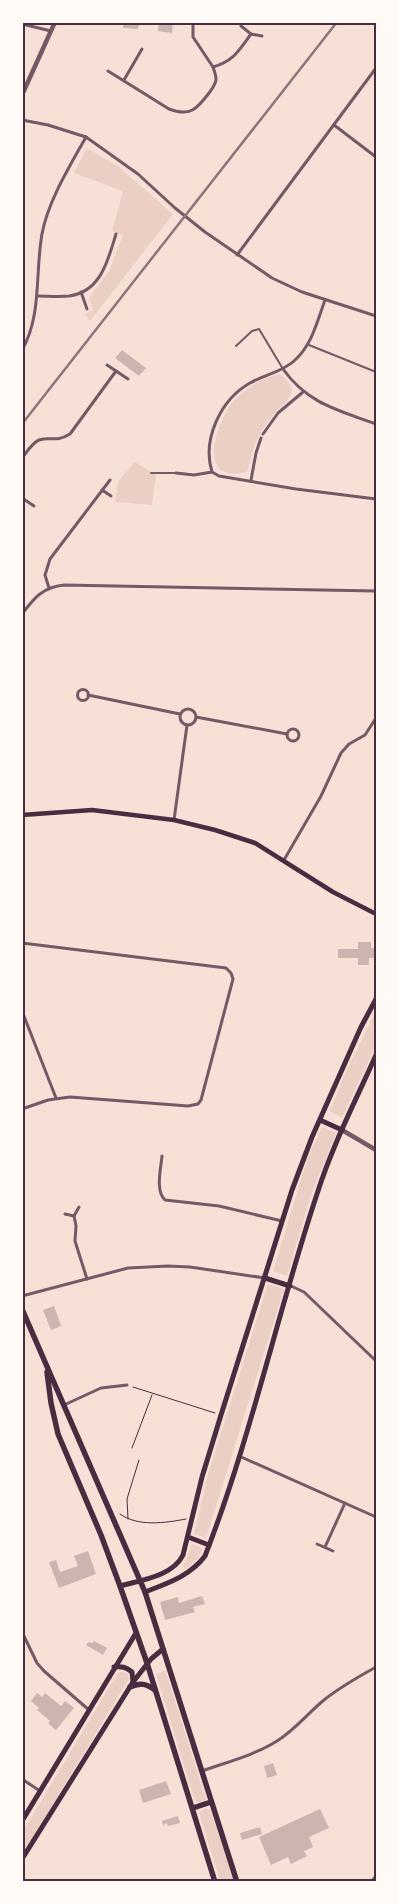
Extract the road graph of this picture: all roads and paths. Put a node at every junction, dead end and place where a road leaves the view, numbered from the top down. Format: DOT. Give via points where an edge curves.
graph roads {
  1 [pos="55,22"];
  2 [pos="193,22"];
  3 [pos="22,24"];
  4 [pos="241,26"];
  5 [pos="51,31"];
  6 [pos="251,34"];
  7 [pos="262,36"];
  8 [pos="142,49"];
  9 [pos="213,67"];
  10 [pos="376,68"];
  11 [pos="108,71"];
  12 [pos="124,80"];
  13 [pos="22,95"];
  14 [pos="22,120"];
  15 [pos="334,125"];
  16 [pos="86,136"];
  17 [pos="376,157"];
  18 [pos="116,234"];
  19 [pos="237,255"];
  20 [pos="81,292"];
  21 [pos="37,296"];
  22 [pos="325,300"];
  23 [pos="86,309"];
  24 [pos="376,316"];
  25 [pos="236,346"];
  26 [pos="309,346"];
  27 [pos="22,350"];
  28 [pos="107,365"];
  29 [pos="283,369"];
  30 [pos="116,371"];
  31 [pos="376,372"];
  32 [pos="128,379"];
  33 [pos="303,392"];
  34 [pos="376,424"];
  35 [pos="22,458"];
  36 [pos="212,472"];
  37 [pos="151,473"];
  38 [pos="176,473"];
  39 [pos="110,480"];
  40 [pos="251,480"];
  41 [pos="102,490"];
  42 [pos="110,496"];
  43 [pos="22,498"];
  44 [pos="376,499"];
  45 [pos="34,506"];
  46 [pos="49,588"];
  47 [pos="376,591"];
  48 [pos="22,614"];
  49 [pos="88,695"];
  50 [pos="180,714"];
  51 [pos="196,716"];
  52 [pos="376,718"];
  53 [pos="187,725"];
  54 [pos="287,734"];
  55 [pos="22,815"];
  56 [pos="174,820"];
  57 [pos="284,860"];
  58 [pos="376,914"];
  59 [pos="22,943"];
  60 [pos="376,999"];
  61 [pos="22,1011"];
  62 [pos="376,1055"];
  63 [pos="56,1098"];
  64 [pos="22,1109"];
  65 [pos="320,1120"];
  66 [pos="342,1130"];
  67 [pos="376,1150"];
  68 [pos="162,1156"];
  69 [pos="79,1207"];
  70 [pos="65,1214"];
  71 [pos="74,1216"];
  72 [pos="282,1221"];
  73 [pos="266,1278"];
  74 [pos="87,1279"];
  75 [pos="290,1286"];
  76 [pos="22,1296"];
  77 [pos="22,1309"];
  78 [pos="376,1361"];
  79 [pos="47,1366"];
  80 [pos="128,1386"];
  81 [pos="153,1394"];
  82 [pos="64,1405"];
  83 [pos="52,1411"];
  84 [pos="220,1415"];
  85 [pos="132,1448"];
  86 [pos="238,1456"];
  87 [pos="139,1460"];
  88 [pos="345,1503"];
  89 [pos="107,1505"];
  90 [pos="376,1517"];
  91 [pos="192,1518"];
  92 [pos="128,1520"];
  93 [pos="188,1537"];
  94 [pos="317,1544"];
  95 [pos="209,1545"];
  96 [pos="325,1547"];
  97 [pos="333,1551"];
  98 [pos="140,1580"];
  99 [pos="120,1586"];
  100 [pos="145,1592"];
  101 [pos="22,1632"];
  102 [pos="136,1633"];
  103 [pos="163,1649"];
  104 [pos="147,1663"];
  105 [pos="114,1667"];
  106 [pos="376,1667"];
  107 [pos="132,1684"];
  108 [pos="155,1690"];
  109 [pos="89,1710"];
  110 [pos="201,1772"];
  111 [pos="22,1779"];
  112 [pos="40,1791"];
  113 [pos="210,1802"];
  114 [pos="192,1808"];
  115 [pos="22,1821"];
  116 [pos="22,1859"];
  117 [pos="376,1876"];
  118 [pos="215,1882"];
  119 [pos="237,1882"];
  120 [pos="371,1882"];
  1 -- 5 [label="street"];
  2 -- 9 [label="street" via="193,37"];
  3 -- 5 [label="street"];
  4 -- 6 [label="street"];
  5 -- 13 [label="street"];
  6 -- 7 [label="street"];
  6 -- 9 [label="street" via="226,63"];
  8 -- 12 [label="street"];
  9 -- 12 [label="street" via="216,78 213,87 196,110 188,112 169,109"];
  10 -- 15 [label="street"];
  11 -- 12 [label="street"];
  14 -- 16 [label="street"];
  15 -- 17 [label="street"];
  15 -- 19 [label="street"];
  16 -- 19 [label="street"];
  16 -- 21 [label="street" via="46,220"];
  18 -- 20 [label="street" via="103,274"];
  19 -- 22 [label="street" via="272,278"];
  20 -- 21 [label="street" via="71,296"];
  20 -- 23 [label="street"];
  21 -- 27 [label="street" via="29,340"];
  22 -- 24 [label="street"];
  22 -- 26 [label="street"];
  25 -- 29 [label="lane" via="252,331 259,329"];
  26 -- 29 [label="street"];
  26 -- 31 [label="lane"];
  28 -- 30 [label="street"];
  29 -- 33 [label="street"];
  29 -- 36 [label="street" via="247,384 217,417 210,450"];
  30 -- 32 [label="street"];
  30 -- 35 [label="street" via="70,434 60,440 40,440"];
  33 -- 34 [label="street" via="325,405"];
  33 -- 40 [label="street" via="278,412 262,436"];
  36 -- 38 [label="street"];
  36 -- 40 [label="street" via="219,476"];
  37 -- 38 [label="lane"];
  39 -- 41 [label="street"];
  40 -- 44 [label="street"];
  41 -- 42 [label="street"];
  41 -- 46 [label="street" via="50,559 45,575"];
  43 -- 45 [label="street"];
  46 -- 47 [label="street" via="64,585"];
  46 -- 48 [label="street" via="33,598"];
  49 -- 50 [label="street"];
  50 -- 51 [label="street" via="189,708"];
  50 -- 53 [label="street" via="181,721"];
  51 -- 53 [label="street" via="192,724"];
  51 -- 54 [label="street"];
  52 -- 57 [label="street" via="365,735 341,753 321,796"];
  53 -- 56 [label="street"];
  55 -- 56 [label="main road" via="92,810"];
  56 -- 57 [label="main road" via="255,843"];
  57 -- 58 [label="main road" via="333,892"];
  59 -- 63 [label="street" via="226,968 231,973 198,1104"];
  60 -- 65 [label="main road"];
  61 -- 63 [label="street"];
  62 -- 66 [label="main road"];
  63 -- 64 [label="street"];
  65 -- 66 [label="main road"];
  65 -- 72 [label="main road"];
  66 -- 67 [label="street"];
  66 -- 75 [label="main road" via="317,1193"];
  68 -- 72 [label="street" via="160,1191 164,1200 220,1206"];
  69 -- 71 [label="street"];
  70 -- 71 [label="street"];
  71 -- 74 [label="street" via="75,1240"];
  72 -- 73 [label="main road"];
  73 -- 74 [label="street" via="168,1266 128,1268"];
  73 -- 75 [label="main road"];
  73 -- 84 [label="main road"];
  74 -- 76 [label="street"];
  75 -- 78 [label="street" via="304,1292"];
  75 -- 86 [label="main road"];
  77 -- 79 [label="highway"];
  79 -- 82 [label="highway"];
  79 -- 83 [label="highway"];
  80 -- 81 [label="path"];
  80 -- 82 [label="street" via="101,1388"];
  81 -- 84 [label="path"];
  81 -- 85 [label="path"];
  82 -- 83 [label="highway"];
  82 -- 89 [label="highway"];
  83 -- 99 [label="highway" via="58,1434"];
  84 -- 91 [label="main road"];
  86 -- 88 [label="street"];
  86 -- 95 [label="main road"];
  87 -- 92 [label="path" via="128,1499"];
  88 -- 90 [label="street"];
  88 -- 96 [label="street"];
  89 -- 92 [label="path"];
  89 -- 98 [label="highway"];
  91 -- 92 [label="path" via="152,1523"];
  91 -- 93 [label="main road"];
  93 -- 95 [label="main road"];
  93 -- 98 [label="main road" via="180,1562 166,1572"];
  94 -- 96 [label="street"];
  95 -- 100 [label="main road" via="199,1564 185,1576"];
  96 -- 97 [label="street"];
  98 -- 99 [label="main road"];
  98 -- 100 [label="highway"];
  99 -- 102 [label="highway"];
  100 -- 103 [label="highway"];
  101 -- 109 [label="street" via="44,1671"];
  102 -- 104 [label="highway"];
  102 -- 105 [label="main road"];
  103 -- 104 [label="main road"];
  103 -- 110 [label="highway"];
  104 -- 107 [label="main road"];
  104 -- 108 [label="highway"];
  105 -- 107 [label="main road" via="121,1666 132,1672"];
  105 -- 109 [label="main road"];
  106 -- 110 [label="street" via="324,1700 278,1740"];
  107 -- 108 [label="highway"];
  107 -- 116 [label="main road"];
  108 -- 114 [label="highway"];
  109 -- 112 [label="main road"];
  110 -- 113 [label="highway"];
  111 -- 112 [label="street"];
  112 -- 115 [label="main road"];
  113 -- 114 [label="highway"];
  113 -- 119 [label="highway"];
  114 -- 118 [label="highway"];
  117 -- 120 [label="street"];
}
